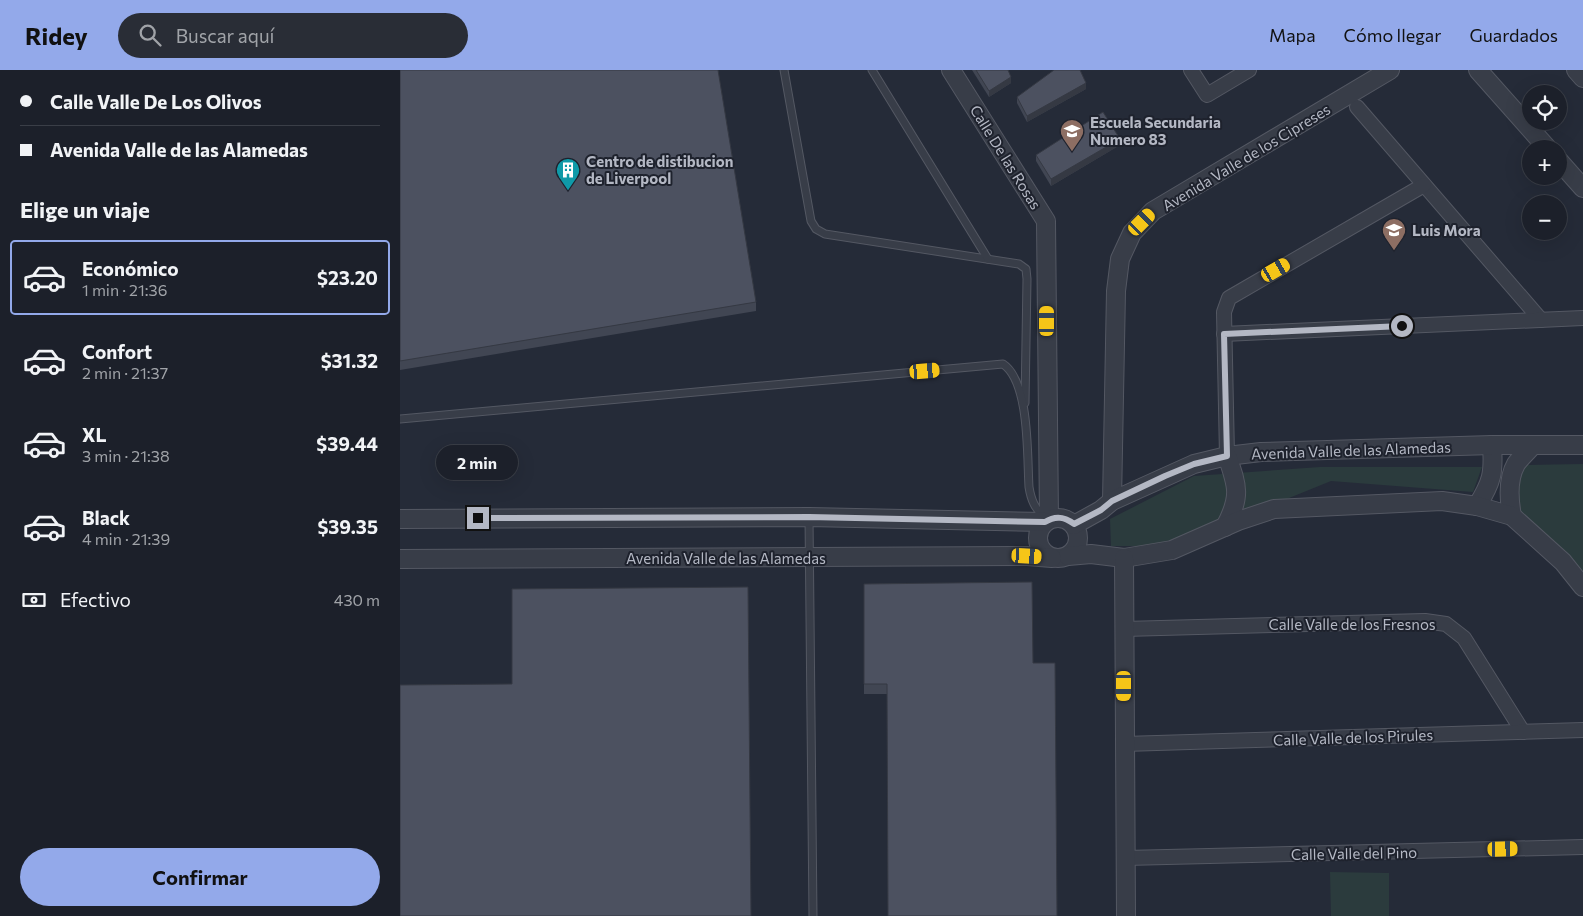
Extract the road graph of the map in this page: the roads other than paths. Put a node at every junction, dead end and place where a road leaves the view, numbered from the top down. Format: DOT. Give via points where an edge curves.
graph roads {
  1 [pos="784,70"];
  2 [pos="872,70"];
  3 [pos="951,70"];
  4 [pos="1191,70"];
  5 [pos="1249,70"];
  6 [pos="1390,70"];
  7 [pos="1478,70"];
  8 [pos="1576,70"];
  9 [pos="1583,78"];
  10 [pos="1357,107"];
  11 [pos="1540,140"];
  12 [pos="1567,170"];
  13 [pos="1424,185"];
  14 [pos="1583,188"];
  15 [pos="988,259"];
  16 [pos="1583,318"];
  17 [pos="1540,320"];
  18 [pos="1224,334"];
  19 [pos="1025,411"];
  20 [pos="400,419"];
  21 [pos="1492,445"];
  22 [pos="1583,445"];
  23 [pos="1532,446"];
  24 [pos="1227,456"];
  25 [pos="1112,501"];
  26 [pos="1477,506"];
  27 [pos="1512,516"];
  28 [pos="809,517"];
  29 [pos="400,519"];
  30 [pos="1047,520"];
  31 [pos="1074,524"];
  32 [pos="1225,527"];
  33 [pos="1060,557"];
  34 [pos="810,558"];
  35 [pos="1124,558"];
  36 [pos="400,559"];
  37 [pos="1583,586"];
  38 [pos="1124,629"];
  39 [pos="1583,730"];
  40 [pos="1522,732"];
  41 [pos="1124,744"];
  42 [pos="1583,847"];
  43 [pos="1125,858"];
  44 [pos="813,916"];
  45 [pos="1126,916"];
  1 -- 15 [label="lane" via="811,221 816,229 825,234"];
  2 -- 15 [label="lane"];
  3 -- 30 [label="street, Calle De las Rosas" via="1046,221"];
  4 -- 5 [label="street" via="1207,95"];
  6 -- 25 [label="street, Avenida Valle de los Cipreses" via="1153,211 1132,233 1120,259 1116,291"];
  7 -- 11 [label="street"];
  8 -- 9 [label="street"];
  10 -- 13 [label="street"];
  12 -- 14 [label="street"];
  13 -- 17 [label="street"];
  13 -- 18 [label="street" via="1230,298 1224,312"];
  15 -- 19 [label="lane" via="1019,264 1026,269"];
  16 -- 17 [label="street"];
  17 -- 18 [label="street"];
  18 -- 24 [label="street"];
  19 -- 20 [label="lane" via="1016,378 1003,364"];
  19 -- 30 [label="lane" via="1031,499"];
  21 -- 23 [label="street, Avenida Valle de las Alamedas"];
  21 -- 24 [label="street, Avenida Valle de las Alamedas" via="1261,452"];
  21 -- 26 [label="street" via="1492,476"];
  22 -- 23 [label="street, Avenida Valle de las Alamedas"];
  23 -- 27 [label="street" via="1516,464 1511,479 1509,498"];
  24 -- 25 [label="street, Avenida Valle de las Alamedas" via="1194,464"];
  24 -- 32 [label="street" via="1237,494 1234,510"];
  25 -- 31 [label="street, Avenida Valle de las Alamedas"];
  26 -- 27 [label="street, Avenida Valle de las Alamedas"];
  26 -- 32 [label="street, Avenida Valle de las Alamedas" via="1442,501 1274,508"];
  27 -- 37 [label="street" via="1563,562"];
  28 -- 29 [label="street"];
  28 -- 30 [label="street"];
  28 -- 34 [label="lane"];
  30 -- 31 [label="street" via="1062,518"];
  30 -- 33 [label="street" via="1041,526 1038,538 1042,550"];
  31 -- 33 [label="street" via="1078,542 1073,553"];
  32 -- 35 [label="street, Avenida Valle de las Alamedas" via="1172,550"];
  33 -- 34 [label="street, Avenida Valle de las Alamedas"];
  33 -- 35 [label="street, Avenida Valle de las Alamedas" via="1091,554"];
  34 -- 36 [label="street, Avenida Valle de las Alamedas"];
  34 -- 44 [label="lane"];
  35 -- 38 [label="street"];
  38 -- 40 [label="street, Calle Valle de los Fresnos" via="1425,621 1446,624 1464,638"];
  38 -- 41 [label="street"];
  39 -- 40 [label="street, Calle Valle de los Pirules"];
  40 -- 41 [label="street, Calle Valle de los Pirules"];
  41 -- 43 [label="street"];
  42 -- 43 [label="street, Calle Valle del Pino"];
  43 -- 45 [label="street"];
}
